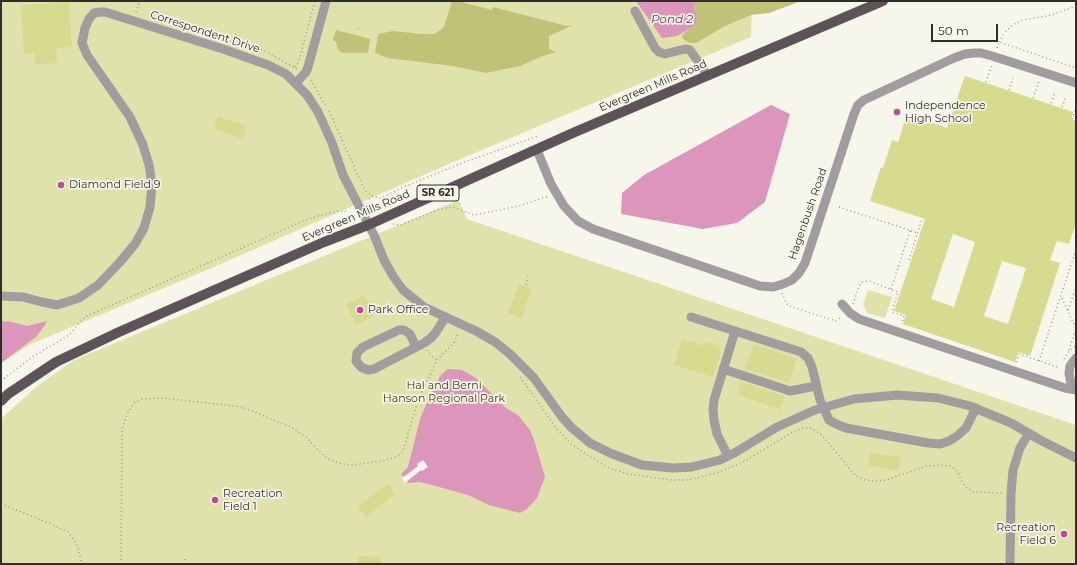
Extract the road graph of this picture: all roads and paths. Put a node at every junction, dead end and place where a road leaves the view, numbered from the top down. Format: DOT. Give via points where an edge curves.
graph roads {
  1 [pos="140,1"];
  2 [pos="314,1"];
  3 [pos="326,1"];
  4 [pos="883,1"];
  5 [pos="1076,6"];
  6 [pos="635,11"];
  7 [pos="134,21"];
  8 [pos="359,26"];
  9 [pos="358,30"];
  10 [pos="999,42"];
  11 [pos="295,67"];
  12 [pos="708,76"];
  13 [pos="1013,78"];
  14 [pos="296,83"];
  15 [pos="1076,83"];
  16 [pos="1009,90"];
  17 [pos="1055,92"];
  18 [pos="1066,96"];
  19 [pos="1051,104"];
  20 [pos="1062,107"];
  21 [pos="1076,108"];
  22 [pos="1072,119"];
  23 [pos="538,136"];
  24 [pos="537,150"];
  25 [pos="549,196"];
  26 [pos="369,199"];
  27 [pos="838,207"];
  28 [pos="346,211"];
  29 [pos="922,219"];
  30 [pos="392,224"];
  31 [pos="368,225"];
  32 [pos="910,231"];
  33 [pos="918,234"];
  34 [pos="1076,250"];
  35 [pos="909,260"];
  36 [pos="528,276"];
  37 [pos="526,285"];
  38 [pos="1076,288"];
  39 [pos="890,289"];
  40 [pos="1,296"];
  41 [pos="1061,297"];
  42 [pos="842,304"];
  43 [pos="1068,311"];
  44 [pos="692,317"];
  45 [pos="442,321"];
  46 [pos="1076,329"];
  47 [pos="735,330"];
  48 [pos="460,332"];
  49 [pos="463,334"];
  50 [pos="420,345"];
  51 [pos="1068,352"];
  52 [pos="1076,358"];
  53 [pos="437,360"];
  54 [pos="1039,361"];
  55 [pos="1060,368"];
  56 [pos="723,369"];
  57 [pos="1014,371"];
  58 [pos="516,374"];
  59 [pos="1,381"];
  60 [pos="816,386"];
  61 [pos="1076,390"];
  62 [pos="1,401"];
  63 [pos="823,407"];
  64 [pos="976,408"];
  65 [pos="1029,433"];
  66 [pos="728,456"];
  67 [pos="1076,458"];
  68 [pos="1010,494"];
  69 [pos="1,504"];
  70 [pos="186,559"];
  71 [pos="248,560"];
  72 [pos="623,560"];
  73 [pos="82,564"];
  74 [pos="121,564"];
  75 [pos="185,564"];
  76 [pos="248,564"];
  77 [pos="623,564"];
  78 [pos="1010,564"];
  1 -- 7 [label="path"];
  2 -- 11 [label="path" via="299,61"];
  3 -- 14 [label="street" via="308,67"];
  4 -- 12 [label="main road, Evergreen Mills Road / SR 621"];
  5 -- 10 [label="path" via="1014,24"];
  6 -- 12 [label="street" via="659,52 665,54 690,50"];
  7 -- 14 [label="street, Correspondent Drive" via="210,44 268,66 286,74"];
  7 -- 40 [label="street, Correspondent Drive" via="105,12 94,14 85,28 82,43 87,55 130,117 139,135 152,184 150,207 144,228 104,280 74,300 52,305 24,297"];
  8 -- 9 [label="path"];
  12 -- 24 [label="main road, Evergreen Mills Road / SR 621"];
  13 -- 16 [label="path"];
  14 -- 31 [label="street, Correspondent Drive" via="314,103 343,175"];
  15 -- 24 [label="street, Hagenbush Road" via="987,54 974,53 954,58 864,100 854,114 805,263 792,280 773,286 760,286 592,230 578,221 564,206 551,184"];
  17 -- 19 [label="path"];
  18 -- 20 [label="path"];
  21 -- 22 [label="path"];
  23 -- 26 [label="path" via="462,163 386,196 372,196"];
  24 -- 31 [label="main road, Evergreen Mills Road / SR 621"];
  25 -- 30 [label="path" via="519,206 474,215 458,208 445,208 401,224"];
  27 -- 32 [label="path"];
  28 -- 59 [label="path" via="303,221 87,316 69,335 32,357"];
  29 -- 33 [label="path"];
  31 -- 45 [label="street, Correspondent Drive" via="384,260 403,290"];
  31 -- 62 [label="main road, Evergreen Mills Road / SR 621" via="76,352 41,371"];
  32 -- 33 [label="path"];
  32 -- 39 [label="path"];
  33 -- 35 [label="path"];
  34 -- 41 [label="path"];
  36 -- 37 [label="path"];
  38 -- 43 [label="path"];
  41 -- 43 [label="path"];
  41 -- 54 [label="path"];
  42 -- 57 [label="street" via="858,319"];
  43 -- 46 [label="path"];
  44 -- 47 [label="street"];
  45 -- 48 [label="path"];
  45 -- 50 [label="street" via="431,338"];
  45 -- 66 [label="street, Correspondent Drive" via="476,331 495,342 534,378 571,428 590,443 610,453 642,465 673,468 692,467"];
  46 -- 51 [label="path"];
  47 -- 56 [label="street"];
  47 -- 60 [label="street" via="801,352 808,358 812,367"];
  48 -- 49 [label="path"];
  48 -- 53 [label="path" via="454,343"];
  50 -- 50 [label="street" via="374,369 361,367 356,361 357,353 363,347 399,330 410,334"];
  50 -- 53 [label="path"];
  52 -- 61 [label="street" via="1070,366 1069,373"];
  53 -- 74 [label="path" via="419,398 403,451 392,459 372,462 349,465 328,459 306,437 291,427 242,407 163,398 135,402 127,414 122,430"];
  54 -- 55 [label="path"];
  54 -- 57 [label="path" via="1019,354"];
  56 -- 60 [label="street" via="790,391"];
  56 -- 66 [label="street" via="713,410 717,434"];
  57 -- 61 [label="street"];
  58 -- 68 [label="path" via="570,443 609,468 628,474 672,480 687,480 713,474 740,464 793,432 811,428 822,435 853,474 865,480 886,480 926,466 942,465 951,466 958,472 966,487 973,492"];
  60 -- 63 [label="street"];
  63 -- 64 [label="street, Correspondent Drive" via="854,399 897,395 938,398"];
  63 -- 64 [label="street" via="829,420 846,428 940,444 953,439 966,428"];
  63 -- 66 [label="street, Correspondent Drive" via="791,420"];
  64 -- 65 [label="street, Correspondent Drive"];
  65 -- 67 [label="street, Correspondent Drive"];
  65 -- 68 [label="street" via="1016,458"];
  68 -- 78 [label="street"];
  69 -- 73 [label="path" via="68,532 76,542"];
  70 -- 75 [label="path"];
  71 -- 76 [label="path"];
  72 -- 77 [label="path"];
}
